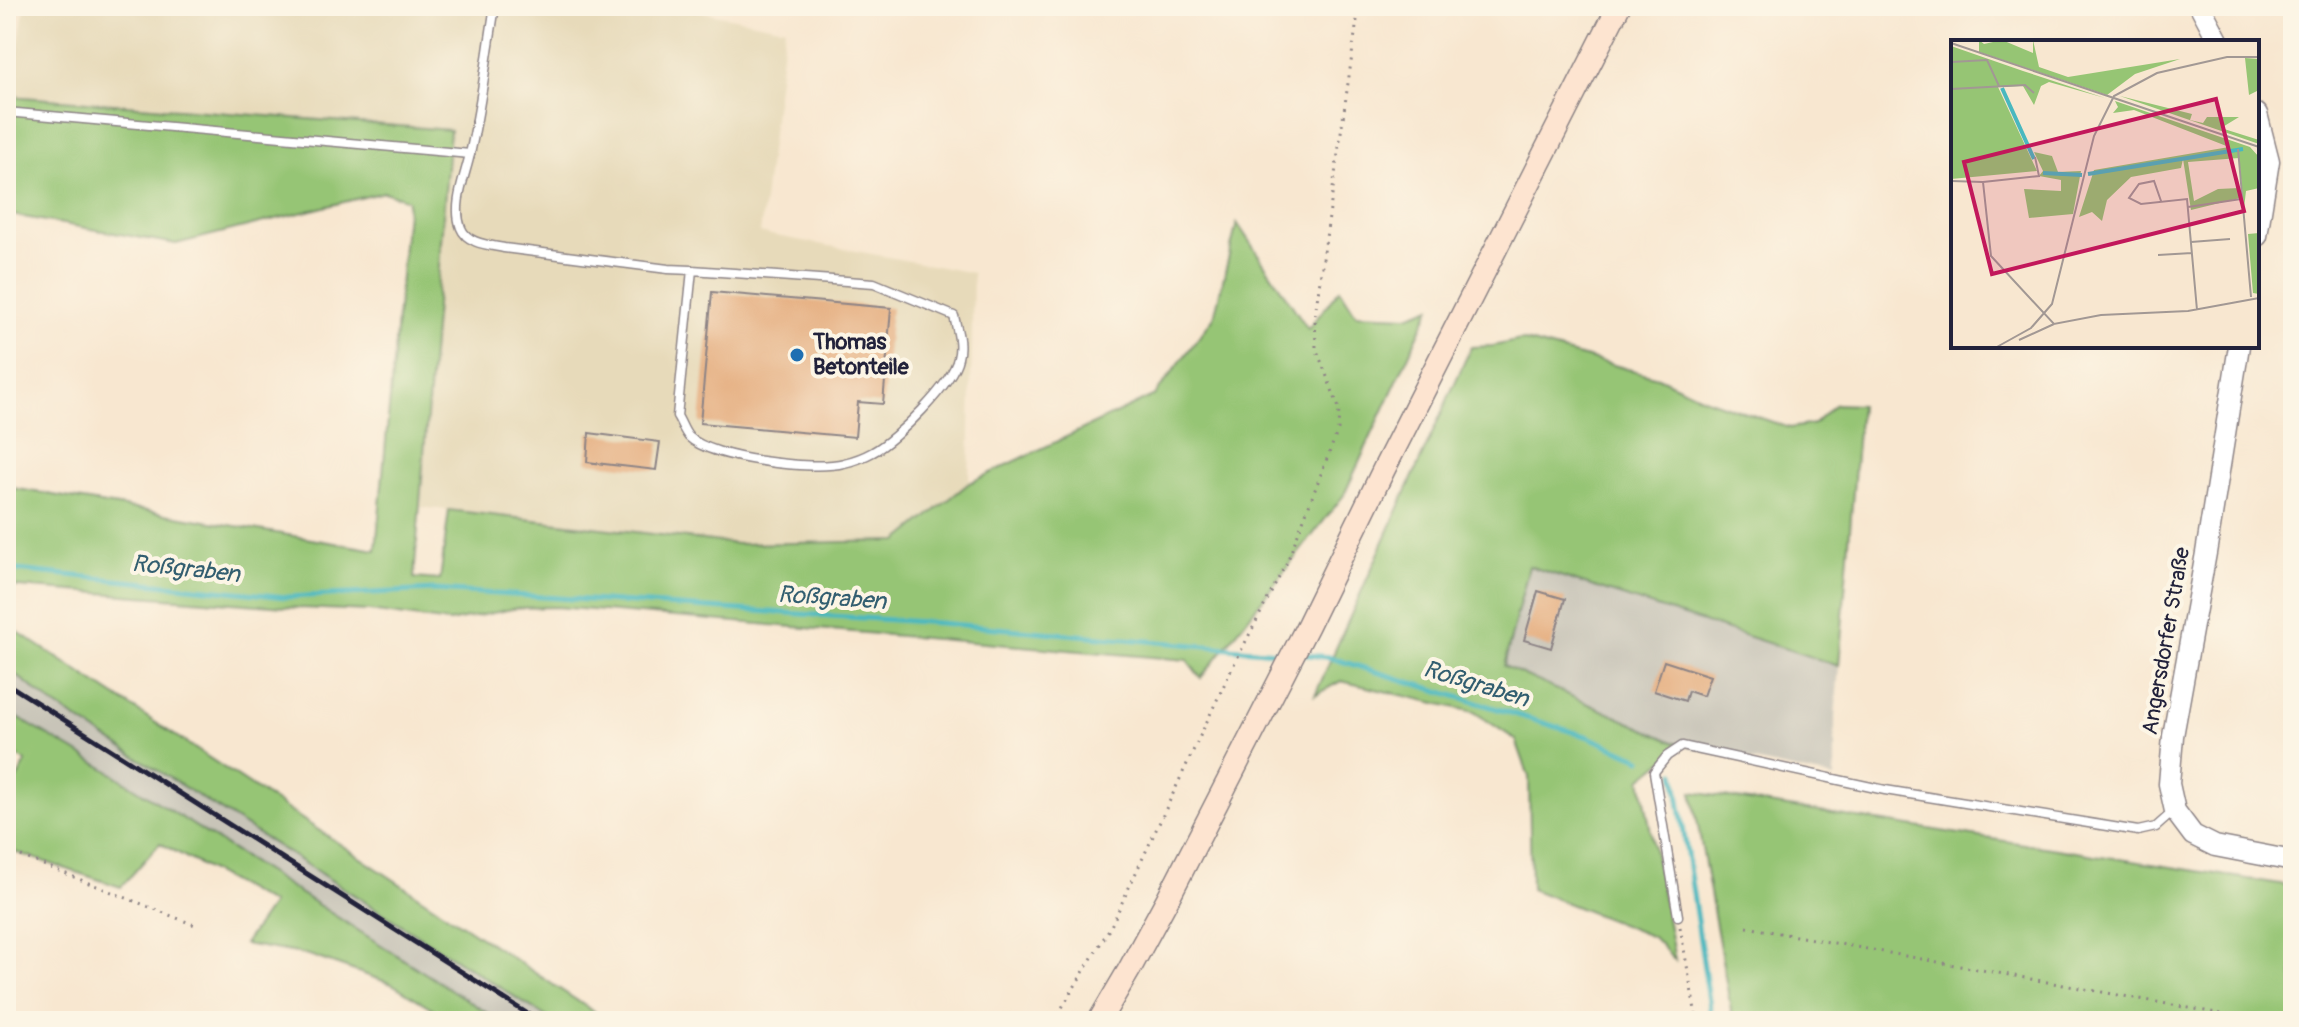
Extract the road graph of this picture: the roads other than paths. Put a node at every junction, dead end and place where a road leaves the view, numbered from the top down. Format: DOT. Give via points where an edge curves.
graph roads {
  1 [pos="8,6"];
  2 [pos="495,6"];
  3 [pos="1619,6"];
  4 [pos="2200,6"];
  5 [pos="6,16"];
  6 [pos="2218,40"];
  7 [pos="6,112"];
  8 [pos="2259,122"];
  9 [pos="470,154"];
  10 [pos="2259,224"];
  11 [pos="692,270"];
  12 [pos="2239,348"];
  13 [pos="2175,811"];
  14 [pos="2293,861"];
  15 [pos="1678,916"];
  16 [pos="1099,1021"];
  1 -- 5 [label="lane"];
  2 -- 9 [label="lane"];
  3 -- 16 [label="main road" via="1308,625"];
  4 -- 6 [label="street"];
  7 -- 9 [label="lane"];
  8 -- 10 [label="street" via="2269,161"];
  9 -- 11 [label="lane" via="458,211 467,237 504,248"];
  11 -- 11 [label="lane" via="874,283 954,316 958,361 938,394 903,428 875,451 841,464 800,465 712,451 689,436 677,416"];
  12 -- 13 [label="street, Angersdorfer Straße" via="2173,736 2169,784"];
  13 -- 14 [label="street" via="2193,835 2215,846"];
  13 -- 15 [label="lane" via="2156,827 2138,831 1885,790 1682,746 1654,772"];
}
